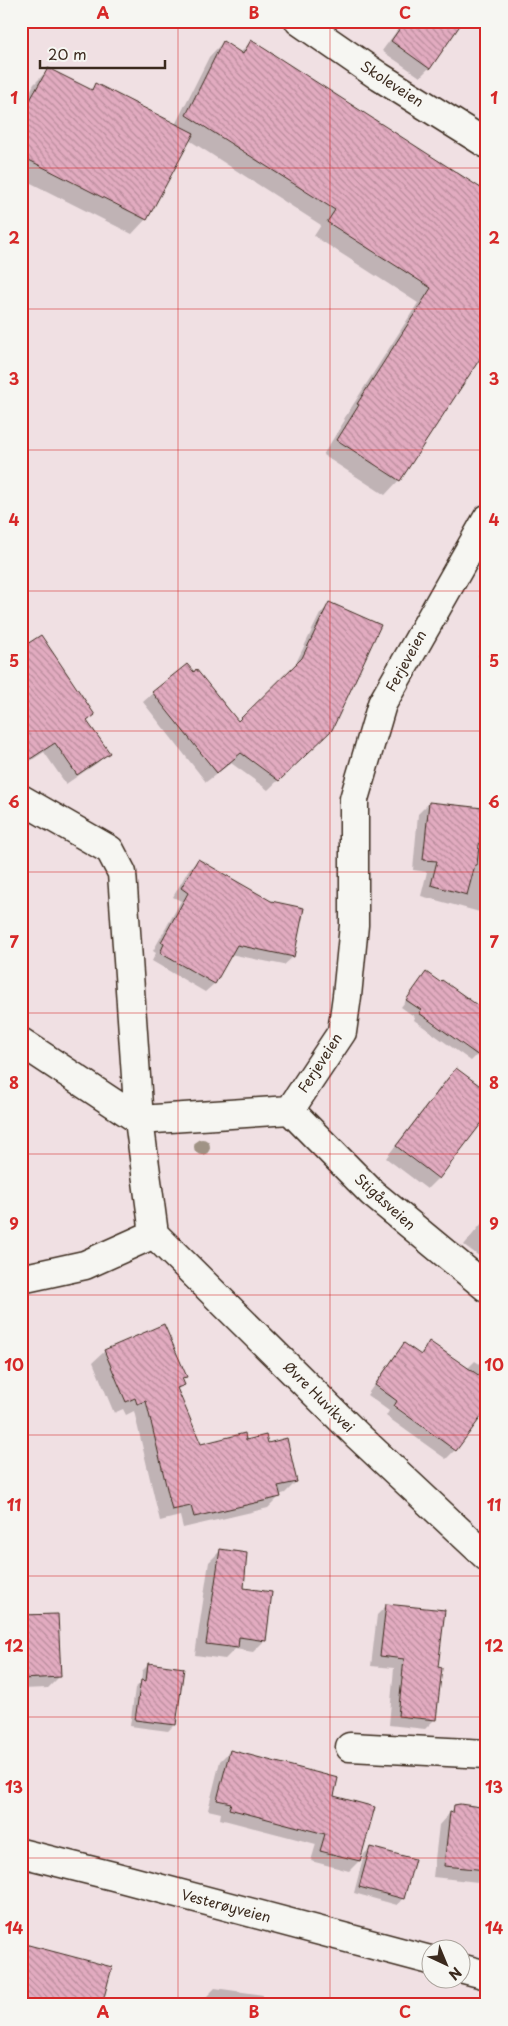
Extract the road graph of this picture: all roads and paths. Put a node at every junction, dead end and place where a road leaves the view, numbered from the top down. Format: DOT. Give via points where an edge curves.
graph roads {
  1 [pos="301,22"];
  2 [pos="487,144"];
  3 [pos="487,519"];
  4 [pos="21,799"];
  5 [pos="21,1042"];
  6 [pos="290,1110"];
  7 [pos="139,1120"];
  8 [pos="154,1234"];
  9 [pos="21,1279"];
  10 [pos="487,1288"];
  11 [pos="487,1557"];
  12 [pos="350,1747"];
  13 [pos="487,1754"];
  14 [pos="21,1853"];
  15 [pos="420,1957"];
  16 [pos="470,1971"];
  17 [pos="487,1975"];
  1 -- 2 [label="street, Skoleveien" via="380,77"];
  3 -- 6 [label="street, Ferjeveien" via="382,704 354,799 354,925 342,1032"];
  4 -- 7 [label="street" via="110,850 122,873"];
  5 -- 7 [label="street"];
  6 -- 7 [label="street"];
  6 -- 10 [label="street, Stigåsveien" via="372,1193"];
  7 -- 8 [label="street"];
  8 -- 9 [label="street" via="85,1265"];
  8 -- 11 [label="street, Øvre Huvikvei" via="358,1436"];
  12 -- 13 [label="street"];
  14 -- 15 [label="street, Vesterøyveien"];
  16 -- 17 [label="street"];
}
